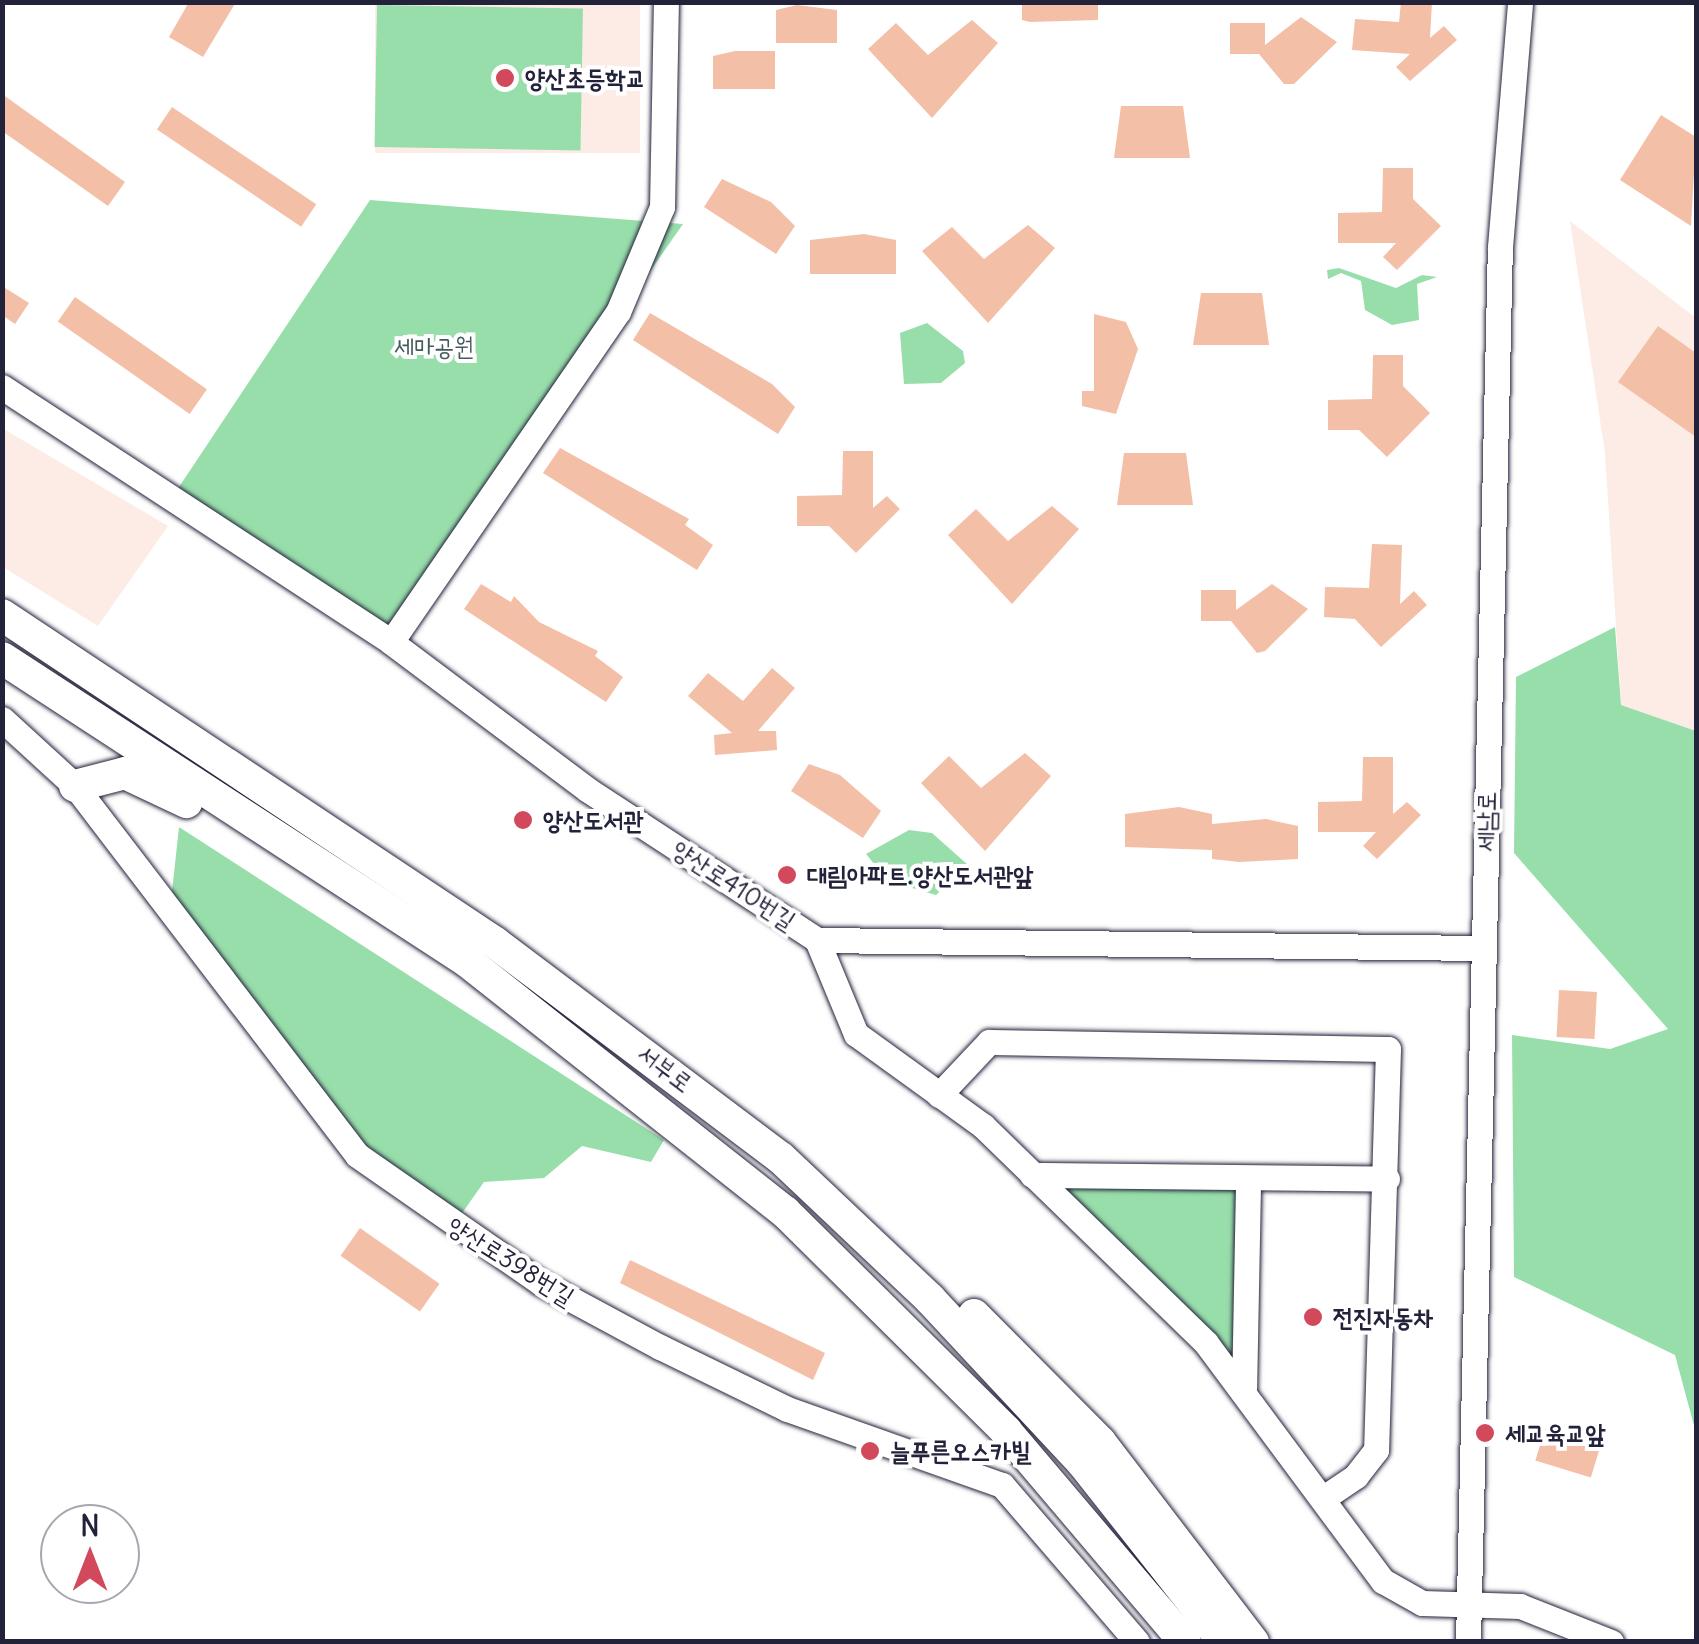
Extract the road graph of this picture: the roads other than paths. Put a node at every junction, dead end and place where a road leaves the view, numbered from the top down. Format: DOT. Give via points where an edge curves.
graph roads {
  1 [pos="666,2"];
  2 [pos="1520,2"];
  3 [pos="2,386"];
  4 [pos="2,592"];
  5 [pos="2,615"];
  6 [pos="391,642"];
  7 [pos="2,658"];
  8 [pos="145,707"];
  9 [pos="2,720"];
  10 [pos="75,786"];
  11 [pos="339,876"];
  12 [pos="817,940"];
  13 [pos="1482,948"];
  14 [pos="939,1095"];
  15 [pos="781,1158"];
  16 [pos="1032,1174"];
  17 [pos="1248,1178"];
  18 [pos="1387,1180"];
  19 [pos="1244,1393"];
  20 [pos="1323,1498"];
  21 [pos="1467,1605"];
  22 [pos="1549,1630"];
  23 [pos="1137,1642"];
  24 [pos="1184,1642"];
  25 [pos="1224,1642"];
  26 [pos="1253,1642"];
  27 [pos="1468,1642"];
  28 [pos="1611,1642"];
  1 -- 6 [label="street" via="662,207 618,312"];
  2 -- 13 [label="street, 세남로" via="1500,247"];
  3 -- 6 [label="street, 양산로410번길"];
  4 -- 8 [label="main road"];
  5 -- 8 [label="main road, 서부로"];
  6 -- 12 [label="street, 양산로410번길" via="588,790"];
  7 -- 11 [label="main road, 서부로"];
  8 -- 15 [label="main road, 서부로" via="494,942"];
  9 -- 10 [label="street, 양산로398번길"];
  10 -- 11 [label="main road" via="125,773 150,780 272,857"];
  10 -- 23 [label="street, 양산로398번길" via="357,1155 542,1283 660,1347 786,1409 1002,1485"];
  11 -- 24 [label="main road, 서부로" via="630,1084 784,1212 992,1416"];
  12 -- 13 [label="street, 양산로410번길"];
  12 -- 14 [label="street" via="856,1034"];
  13 -- 21 [label="street, 세남로"];
  14 -- 16 [label="street"];
  14 -- 18 [label="street" via="989,1042 1388,1049"];
  15 -- 25 [label="main road, 서부로" via="930,1299 1082,1462"];
  15 -- 26 [label="main road" via="856,1204 1100,1442"];
  16 -- 17 [label="street"];
  16 -- 19 [label="street" via="1206,1343"];
  17 -- 18 [label="street"];
  17 -- 19 [label="street"];
  18 -- 20 [label="street" via="1376,1450 1356,1476"];
  19 -- 20 [label="street"];
  20 -- 21 [label="street" via="1383,1581 1422,1602"];
  21 -- 22 [label="street" via="1520,1606"];
  21 -- 27 [label="street, 세남로"];
  22 -- 28 [label="street"];
}
